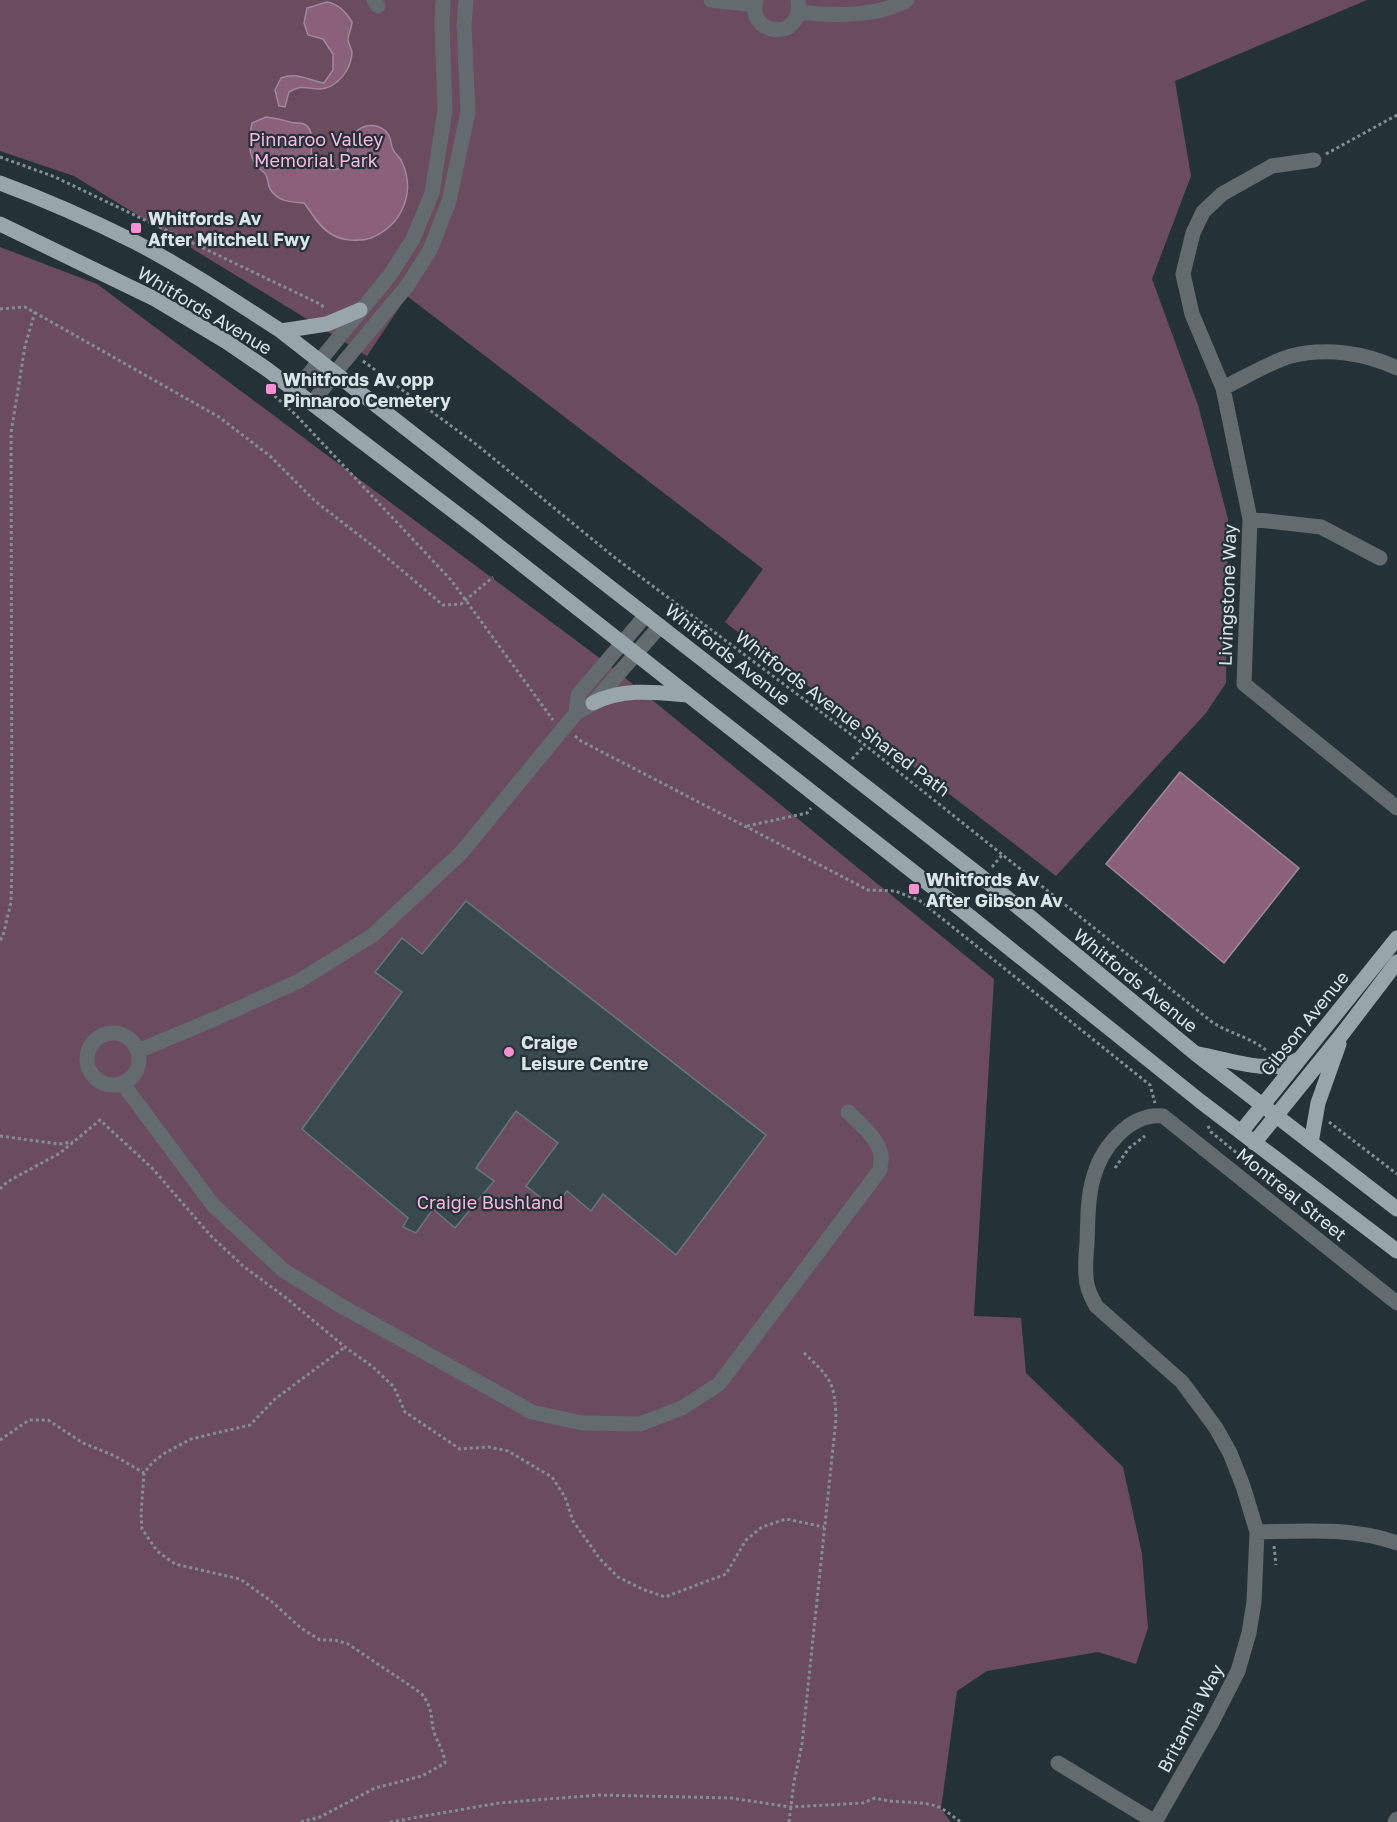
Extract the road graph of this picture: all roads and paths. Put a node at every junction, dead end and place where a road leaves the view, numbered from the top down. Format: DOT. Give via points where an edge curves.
graph roads {
  1 [pos="443,0"];
  2 [pos="466,0"];
  3 [pos="711,0"];
  4 [pos="908,0"];
  5 [pos="755,2"];
  6 [pos="798,6"];
  7 [pos="1397,115"];
  8 [pos="0,158"];
  9 [pos="1314,160"];
  10 [pos="0,183"];
  11 [pos="0,224"];
  12 [pos="0,309"];
  13 [pos="360,310"];
  14 [pos="35,312"];
  15 [pos="326,314"];
  16 [pos="281,331"];
  17 [pos="320,361"];
  18 [pos="366,363"];
  19 [pos="1397,368"];
  20 [pos="336,372"];
  21 [pos="1223,388"];
  22 [pos="295,391"];
  23 [pos="312,403"];
  24 [pos="1250,519"];
  25 [pos="1380,558"];
  26 [pos="493,577"];
  27 [pos="646,615"];
  28 [pos="660,626"];
  29 [pos="623,643"];
  30 [pos="636,654"];
  31 [pos="687,695"];
  32 [pos="593,704"];
  33 [pos="576,713"];
  34 [pos="1397,808"];
  35 [pos="807,813"];
  36 [pos="746,827"];
  37 [pos="1397,938"];
  38 [pos="0,940"];
  39 [pos="1397,962"];
  40 [pos="1343,1033"];
  41 [pos="1266,1050"];
  42 [pos="138,1051"];
  43 [pos="1196,1054"];
  44 [pos="1303,1055"];
  45 [pos="123,1084"];
  46 [pos="1262,1106"];
  47 [pos="848,1112"];
  48 [pos="1163,1116"];
  49 [pos="1275,1116"];
  50 [pos="1213,1126"];
  51 [pos="1337,1129"];
  52 [pos="1150,1132"];
  53 [pos="1241,1132"];
  54 [pos="0,1136"];
  55 [pos="74,1141"];
  56 [pos="1254,1143"];
  57 [pos="1311,1143"];
  58 [pos="1257,1169"];
  59 [pos="1397,1174"];
  60 [pos="1110,1175"];
  61 [pos="0,1189"];
  62 [pos="1397,1209"];
  63 [pos="1397,1251"];
  64 [pos="1397,1303"];
  65 [pos="345,1347"];
  66 [pos="803,1352"];
  67 [pos="0,1440"];
  68 [pos="144,1473"];
  69 [pos="824,1527"];
  70 [pos="1257,1532"];
  71 [pos="1273,1532"];
  72 [pos="1397,1543"];
  73 [pos="1276,1565"];
  74 [pos="1058,1763"];
  75 [pos="790,1807"];
  76 [pos="301,1822"];
  77 [pos="390,1822"];
  78 [pos="789,1822"];
  79 [pos="961,1822"];
  80 [pos="1155,1822"];
  1 -- 13 [label="street" via="445,110 432,193 413,239 390,275"];
  2 -- 20 [label="street" via="468,112 449,201 430,250 407,286"];
  3 -- 5 [label="street"];
  4 -- 6 [label="street" via="862,13 823,15"];
  5 -- 6 [label="street" via="760,23 774,30 791,25"];
  7 -- 9 [label="path"];
  8 -- 15 [label="path" via="55,177 322,305"];
  9 -- 21 [label="street, Livingstone Way" via="1272,166 1222,194 1203,212 1193,233 1183,274 1192,314"];
  10 -- 16 [label="main road, Whitfords Avenue" via="137,243"];
  11 -- 22 [label="main road, Whitfords Avenue" via="155,299 227,342"];
  12 -- 14 [label="path" via="25,307"];
  13 -- 16 [label="main road" via="327,324"];
  13 -- 17 [label="street"];
  14 -- 26 [label="path" via="219,417 270,456 315,501 442,605 461,604"];
  14 -- 38 [label="path" via="25,346 11,433 12,862 11,902"];
  16 -- 17 [label="main road, Whitfords Avenue"];
  17 -- 20 [label="main road, Whitfords Avenue"];
  17 -- 22 [label="street"];
  18 -- 41 [label="path, Whitfords Avenue Shared Path" via="477,445 614,557 865,745 1212,1022"];
  19 -- 21 [label="street" via="1332,351 1290,356"];
  20 -- 23 [label="street"];
  20 -- 27 [label="main road, Whitfords Avenue"];
  21 -- 24 [label="street, Livingstone Way"];
  22 -- 23 [label="main road, Whitfords Avenue"];
  23 -- 29 [label="main road, Whitfords Avenue"];
  24 -- 25 [label="street" via="1322,527"];
  24 -- 34 [label="street, Livingstone Way" via="1244,684"];
  27 -- 28 [label="main road, Whitfords Avenue"];
  27 -- 29 [label="street"];
  28 -- 30 [label="street"];
  28 -- 43 [label="main road, Whitfords Avenue" via="983,878"];
  29 -- 30 [label="main road, Whitfords Avenue"];
  29 -- 33 [label="street" via="578,695"];
  30 -- 31 [label="main road, Whitfords Avenue"];
  30 -- 32 [label="street"];
  31 -- 32 [label="main road" via="623,693"];
  31 -- 53 [label="main road, Whitfords Avenue"];
  32 -- 33 [label="street"];
  33 -- 42 [label="street" via="461,853 373,935 300,981"];
  35 -- 36 [label="path"];
  37 -- 44 [label="main road, Gibson Avenue"];
  39 -- 40 [label="main road, Gibson Avenue"];
  40 -- 49 [label="main road, Gibson Avenue"];
  40 -- 57 [label="main road" via="1318,1102"];
  42 -- 45 [label="street" via="137,1070"];
  42 -- 45 [label="street" via="123,1035 111,1033 100,1036 87,1054 92,1076 112,1086"];
  43 -- 44 [label="main road" via="1264,1067 1290,1065"];
  43 -- 46 [label="main road, Whitfords Avenue"];
  44 -- 46 [label="main road, Gibson Avenue"];
  45 -- 47 [label="street" via="213,1204 283,1270 532,1412 582,1423 640,1424 682,1408 719,1384 880,1170 882,1156 876,1145"];
  46 -- 49 [label="main road, Whitfords Avenue"];
  46 -- 53 [label="main road, Gibson Avenue"];
  48 -- 64 [label="street, Montreal Street"];
  48 -- 70 [label="street, Britannia Way" via="1134,1121 1100,1159 1088,1205 1087,1285 1096,1306 1182,1382 1216,1428 1230,1453"];
  49 -- 56 [label="main road, Gibson Avenue"];
  49 -- 57 [label="main road, Whitfords Avenue"];
  50 -- 58 [label="path" via="1208,1124 1211,1132"];
  51 -- 59 [label="path"];
  52 -- 60 [label="path" via="1129,1148"];
  53 -- 56 [label="main road, Whitfords Avenue"];
  54 -- 55 [label="path" via="59,1144"];
  55 -- 61 [label="path"];
  55 -- 65 [label="path" via="100,1120 153,1169 211,1236 243,1266"];
  56 -- 63 [label="main road, Whitfords Avenue"];
  57 -- 62 [label="main road, Whitfords Avenue"];
  65 -- 68 [label="path" via="275,1399 250,1425 191,1439 153,1461"];
  65 -- 69 [label="path" via="394,1387 405,1412 460,1449 489,1447 508,1451 552,1477 565,1497 573,1521 600,1559 618,1576 642,1589 665,1597 726,1575 746,1540 762,1527 786,1520"];
  66 -- 69 [label="path" via="829,1377 835,1399"];
  67 -- 68 [label="path" via="29,1420 48,1420 83,1443"];
  68 -- 76 [label="path" via="142,1529 157,1551 175,1564 240,1579 301,1628 320,1640 348,1644 422,1693 430,1703 445,1763 422,1776 375,1788 320,1817"];
  69 -- 75 [label="path" via="802,1744"];
  70 -- 71 [label="street"];
  70 -- 80 [label="street, Britannia Way" via="1254,1602 1238,1671"];
  71 -- 72 [label="street" via="1319,1530 1362,1534"];
  71 -- 73 [label="path"];
  74 -- 80 [label="street"];
  75 -- 77 [label="path" via="731,1798 598,1795 499,1803"];
  75 -- 78 [label="path"];
  75 -- 79 [label="path" via="863,1803 875,1798 938,1807"];
}
